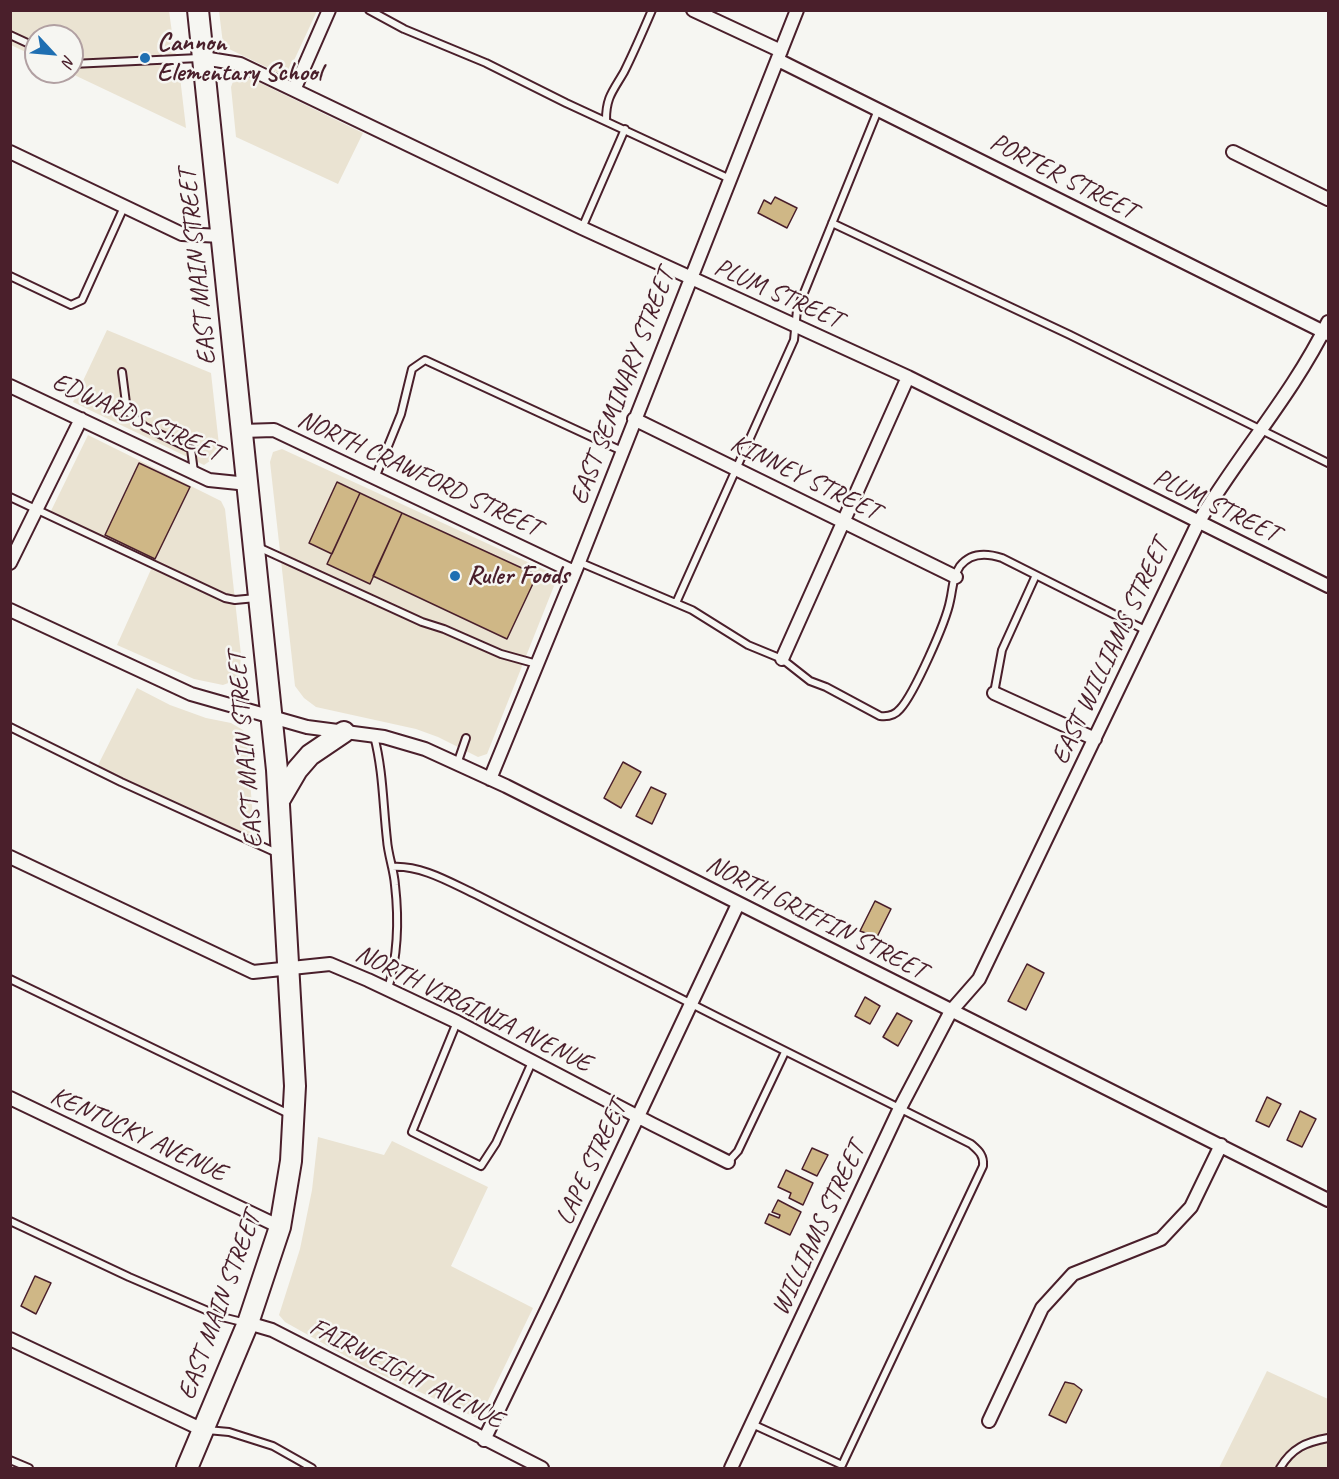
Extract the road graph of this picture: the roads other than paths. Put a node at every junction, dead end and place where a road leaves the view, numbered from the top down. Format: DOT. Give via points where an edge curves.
graph roads {
  1 [pos="198,10"];
  2 [pos="329,10"];
  3 [pos="369,10"];
  4 [pos="652,10"];
  5 [pos="693,10"];
  6 [pos="797,10"];
  7 [pos="10,35"];
  8 [pos="24,41"];
  9 [pos="779,56"];
  10 [pos="203,58"];
  11 [pos="84,63"];
  12 [pos="294,90"];
  13 [pos="879,110"];
  14 [pos="606,120"];
  15 [pos="625,129"];
  16 [pos="10,152"];
  17 [pos="1233,152"];
  18 [pos="731,179"];
  19 [pos="1329,199"];
  20 [pos="124,207"];
  21 [pos="832,223"];
  22 [pos="582,228"];
  23 [pos="222,236"];
  24 [pos="10,276"];
  25 [pos="690,278"];
  26 [pos="795,326"];
  27 [pos="1327,329"];
  28 [pos="122,372"];
  29 [pos="908,377"];
  30 [pos="10,386"];
  31 [pos="81,419"];
  32 [pos="634,419"];
  33 [pos="1262,428"];
  34 [pos="242,431"];
  35 [pos="622,451"];
  36 [pos="1329,463"];
  37 [pos="736,469"];
  38 [pos="194,473"];
  39 [pos="375,478"];
  40 [pos="248,484"];
  41 [pos="10,497"];
  42 [pos="37,510"];
  43 [pos="842,521"];
  44 [pos="1198,523"];
  45 [pos="254,545"];
  46 [pos="10,563"];
  47 [pos="577,567"];
  48 [pos="1036,575"];
  49 [pos="956,577"];
  50 [pos="1329,586"];
  51 [pos="259,598"];
  52 [pos="676,603"];
  53 [pos="10,610"];
  54 [pos="1145,630"];
  55 [pos="782,659"];
  56 [pos="537,664"];
  57 [pos="994,693"];
  58 [pos="270,715"];
  59 [pos="10,727"];
  60 [pos="344,732"];
  61 [pos="374,736"];
  62 [pos="466,738"];
  63 [pos="1095,739"];
  64 [pos="457,764"];
  65 [pos="490,779"];
  66 [pos="280,799"];
  67 [pos="282,855"];
  68 [pos="10,857"];
  69 [pos="392,867"];
  70 [pos="738,904"];
  71 [pos="289,968"];
  72 [pos="10,979"];
  73 [pos="388,990"];
  74 [pos="691,1004"];
  75 [pos="951,1011"];
  76 [pos="457,1022"];
  77 [pos="785,1052"];
  78 [pos="532,1062"];
  79 [pos="10,1098"];
  80 [pos="900,1108"];
  81 [pos="295,1116"];
  82 [pos="638,1116"];
  83 [pos="1221,1145"];
  84 [pos="728,1162"];
  85 [pos="1329,1200"];
  86 [pos="10,1221"];
  87 [pos="280,1227"];
  88 [pos="248,1323"];
  89 [pos="10,1339"];
  90 [pos="989,1421"];
  91 [pos="752,1424"];
  92 [pos="203,1430"];
  93 [pos="1329,1438"];
  94 [pos="484,1440"];
  95 [pos="10,1460"];
  96 [pos="29,1468"];
  97 [pos="187,1468"];
  98 [pos="312,1468"];
  99 [pos="542,1468"];
  100 [pos="730,1468"];
  101 [pos="1280,1468"];
  1 -- 10 [label="main road, EAST MAIN STREET"];
  2 -- 12 [label="street"];
  3 -- 14 [label="lane"];
  4 -- 14 [label="lane" via="612,89 606,104"];
  5 -- 9 [label="street, PORTER STREET"];
  6 -- 9 [label="street, EAST SEMINARY STREET"];
  7 -- 8 [label="lane"];
  9 -- 13 [label="street, PORTER STREET"];
  9 -- 18 [label="street, EAST SEMINARY STREET"];
  10 -- 11 [label="lane"];
  10 -- 12 [label="street, PLUM STREET" via="240,64"];
  10 -- 23 [label="main road, EAST MAIN STREET"];
  12 -- 22 [label="street, PLUM STREET"];
  13 -- 21 [label="lane"];
  13 -- 27 [label="street, PORTER STREET"];
  14 -- 15 [label="lane"];
  15 -- 18 [label="lane"];
  15 -- 22 [label="lane"];
  16 -- 20 [label="street"];
  17 -- 19 [label="street"];
  18 -- 25 [label="street, EAST SEMINARY STREET"];
  20 -- 23 [label="street" via="182,234"];
  20 -- 24 [label="lane" via="82,300 71,305"];
  21 -- 26 [label="lane" via="797,310"];
  21 -- 33 [label="lane"];
  22 -- 25 [label="street, PLUM STREET"];
  23 -- 34 [label="main road, EAST MAIN STREET"];
  25 -- 26 [label="street, PLUM STREET"];
  25 -- 32 [label="street, EAST SEMINARY STREET"];
  26 -- 29 [label="street, PLUM STREET"];
  26 -- 37 [label="lane" via="794,340"];
  27 -- 33 [label="street, EAST WILLIAMS STREET"];
  28 -- 38 [label="lane" via="127,411 145,427 191,449"];
  29 -- 43 [label="street"];
  29 -- 44 [label="street, PLUM STREET"];
  30 -- 31 [label="street, EDWARDS STREET"];
  31 -- 38 [label="street, EDWARDS STREET"];
  31 -- 42 [label="street"];
  32 -- 35 [label="street, EAST SEMINARY STREET"];
  32 -- 37 [label="street, KINNEY STREET"];
  33 -- 36 [label="lane"];
  33 -- 44 [label="street, EAST WILLIAMS STREET"];
  34 -- 39 [label="street, NORTH CRAWFORD STREET" via="274,430"];
  34 -- 40 [label="main road, EAST MAIN STREET"];
  35 -- 39 [label="lane" via="425,360 412,369 401,414"];
  35 -- 47 [label="street, EAST SEMINARY STREET"];
  37 -- 43 [label="street, KINNEY STREET"];
  37 -- 52 [label="lane"];
  38 -- 40 [label="street, EDWARDS STREET" via="209,480"];
  39 -- 47 [label="street, NORTH CRAWFORD STREET"];
  40 -- 45 [label="main road, EAST MAIN STREET"];
  41 -- 42 [label="lane"];
  42 -- 46 [label="street"];
  42 -- 51 [label="lane" via="225,598"];
  43 -- 49 [label="street, KINNEY STREET"];
  43 -- 55 [label="street"];
  44 -- 50 [label="street, PLUM STREET"];
  44 -- 54 [label="street, EAST WILLIAMS STREET"];
  45 -- 51 [label="main road, EAST MAIN STREET"];
  45 -- 56 [label="lane" via="422,621 501,654"];
  47 -- 52 [label="lane"];
  47 -- 56 [label="street, EAST SEMINARY STREET"];
  48 -- 49 [label="lane" via="1002,558 979,554 961,566"];
  48 -- 54 [label="lane"];
  48 -- 57 [label="lane" via="1002,650"];
  49 -- 55 [label="lane" via="935,641 911,693 895,714 887,717 870,711 810,681"];
  51 -- 58 [label="main road, EAST MAIN STREET"];
  52 -- 55 [label="lane" via="748,645"];
  53 -- 58 [label="street, NORTH GRIFFIN STREET" via="191,693"];
  54 -- 63 [label="street, EAST WILLIAMS STREET"];
  56 -- 65 [label="street, EAST SEMINARY STREET"];
  57 -- 63 [label="street"];
  58 -- 60 [label="street, NORTH GRIFFIN STREET" via="307,727"];
  58 -- 66 [label="main road, EAST MAIN STREET"];
  59 -- 67 [label="lane"];
  60 -- 61 [label="street, NORTH GRIFFIN STREET"];
  60 -- 66 [label="main road" via="310,755"];
  61 -- 64 [label="street, NORTH GRIFFIN STREET" via="425,750"];
  61 -- 69 [label="lane"];
  62 -- 64 [label="lane"];
  63 -- 75 [label="street, EAST WILLIAMS STREET" via="979,979"];
  64 -- 65 [label="street, NORTH GRIFFIN STREET"];
  65 -- 70 [label="street, NORTH GRIFFIN STREET"];
  66 -- 67 [label="main road, EAST MAIN STREET"];
  67 -- 71 [label="main road, EAST MAIN STREET"];
  68 -- 71 [label="street, NORTH VIRGINIA AVENUE" via="253,972"];
  69 -- 73 [label="lane" via="397,937"];
  69 -- 74 [label="lane" via="405,866 430,874 477,895"];
  70 -- 74 [label="street, LAPE STREET"];
  70 -- 75 [label="street, NORTH GRIFFIN STREET"];
  71 -- 73 [label="street, NORTH VIRGINIA AVENUE" via="330,964"];
  71 -- 81 [label="main road, EAST MAIN STREET"];
  72 -- 81 [label="lane"];
  73 -- 76 [label="street, NORTH VIRGINIA AVENUE"];
  74 -- 77 [label="lane"];
  74 -- 82 [label="street, LAPE STREET"];
  75 -- 80 [label="street, WILLIAMS STREET"];
  75 -- 83 [label="street, NORTH GRIFFIN STREET"];
  76 -- 78 [label="street, NORTH VIRGINIA AVENUE"];
  76 -- 78 [label="lane" via="412,1132 481,1166 496,1143"];
  77 -- 80 [label="lane"];
  77 -- 84 [label="lane" via="738,1151"];
  78 -- 82 [label="street, NORTH VIRGINIA AVENUE"];
  79 -- 87 [label="street, KENTUCKY AVENUE"];
  80 -- 91 [label="street, WILLIAMS STREET"];
  80 -- 91 [label="lane" via="970,1144 984,1158 983,1166 842,1465"];
  81 -- 87 [label="main road, EAST MAIN STREET"];
  82 -- 84 [label="street, NORTH VIRGINIA AVENUE"];
  82 -- 94 [label="street, LAPE STREET"];
  83 -- 85 [label="street, NORTH GRIFFIN STREET"];
  83 -- 90 [label="street" via="1191,1208 1161,1239 1073,1274 1042,1308"];
  86 -- 88 [label="lane" via="222,1317"];
  87 -- 88 [label="main road, EAST MAIN STREET"];
  88 -- 92 [label="main road, EAST MAIN STREET"];
  88 -- 94 [label="street, FAIRWEIGHT AVENUE" via="272,1330"];
  89 -- 92 [label="street"];
  91 -- 100 [label="street, WILLIAMS STREET"];
  92 -- 97 [label="main road, EAST MAIN STREET"];
  92 -- 98 [label="lane" via="229,1432 273,1446"];
  93 -- 101 [label="lane" via="1301,1446 1287,1456"];
  94 -- 99 [label="street, FAIRWEIGHT AVENUE"];
  95 -- 96 [label="lane"];
}
